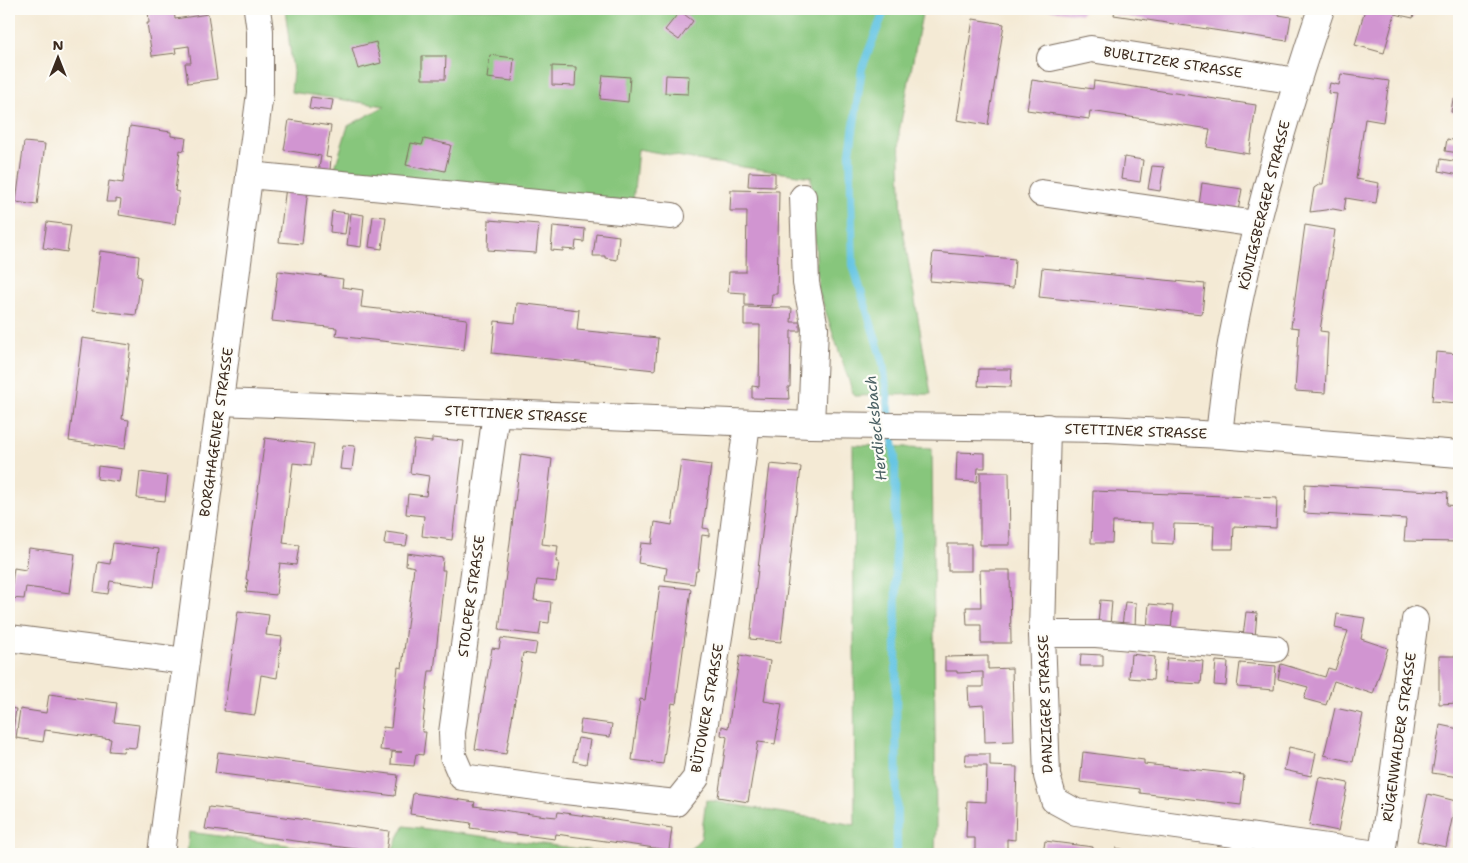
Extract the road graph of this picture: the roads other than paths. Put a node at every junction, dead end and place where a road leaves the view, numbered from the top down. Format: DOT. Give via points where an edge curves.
graph roads {
  1 [pos="257,9"];
  2 [pos="1321,9"];
  3 [pos="1050,58"];
  4 [pos="1297,82"];
  5 [pos="249,175"];
  6 [pos="1042,194"];
  7 [pos="803,197"];
  8 [pos="672,216"];
  9 [pos="1256,224"];
  10 [pos="220,402"];
  11 [pos="496,413"];
  12 [pos="748,423"];
  13 [pos="811,425"];
  14 [pos="1047,428"];
  15 [pos="1219,435"];
  16 [pos="1459,454"];
  17 [pos="1415,620"];
  18 [pos="1042,634"];
  19 [pos="9,638"];
  20 [pos="1275,649"];
  21 [pos="185,661"];
  22 [pos="462,777"];
  23 [pos="161,854"];
  24 [pos="1377,854"];
  25 [pos="1382,854"];
  1 -- 5 [label="street, BORGHAGENER STRASSE" via="260,93"];
  2 -- 4 [label="street, KÖNIGSBERGER STRASSE"];
  3 -- 4 [label="street, BUBLITZER STRASSE" via="1091,50"];
  4 -- 9 [label="street, KÖNIGSBERGER STRASSE"];
  5 -- 8 [label="street"];
  5 -- 10 [label="street, BORGHAGENER STRASSE"];
  6 -- 9 [label="street"];
  7 -- 13 [label="street" via="806,284 815,328"];
  9 -- 15 [label="street, KÖNIGSBERGER STRASSE" via="1233,334"];
  10 -- 11 [label="street, STETTINER STRASSE"];
  10 -- 21 [label="street, BORGHAGENER STRASSE"];
  11 -- 12 [label="street, STETTINER STRASSE"];
  11 -- 22 [label="street, STOLPER STRASSE" via="452,734 453,756"];
  12 -- 13 [label="street, STETTINER STRASSE"];
  12 -- 22 [label="street, BÜTOWER STRASSE" via="723,612 696,778 676,803"];
  13 -- 14 [label="street, STETTINER STRASSE"];
  14 -- 15 [label="street, STETTINER STRASSE"];
  14 -- 18 [label="street, DANZIGER STRASSE"];
  15 -- 16 [label="street, STETTINER STRASSE"];
  17 -- 25 [label="street, RÜGENWALDER STRASSE"];
  18 -- 20 [label="street" via="1096,634"];
  18 -- 24 [label="street, DANZIGER STRASSE" via="1047,776 1054,800 1076,812"];
  19 -- 21 [label="street"];
  21 -- 23 [label="street, BORGHAGENER STRASSE"];
}
